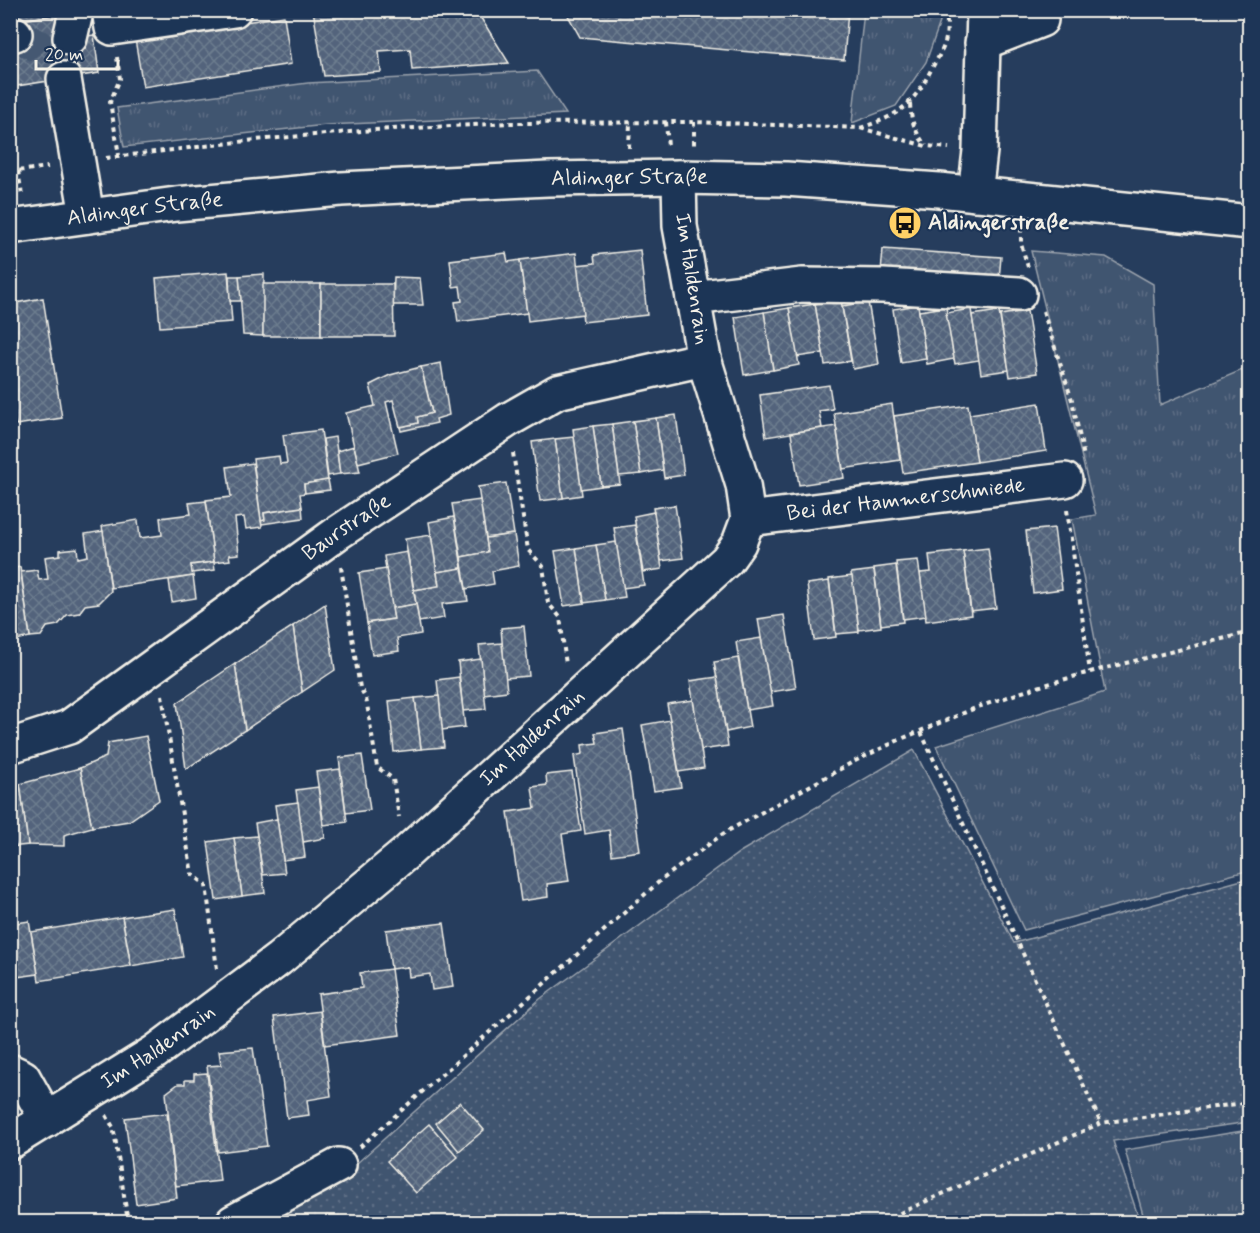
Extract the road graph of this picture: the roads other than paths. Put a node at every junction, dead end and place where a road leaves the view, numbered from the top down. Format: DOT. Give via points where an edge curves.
graph roads {
  1 [pos="234,10"];
  2 [pos="984,10"];
  3 [pos="111,19"];
  4 [pos="1041,20"];
  5 [pos="982,43"];
  6 [pos="64,79"];
  7 [pos="679,177"];
  8 [pos="975,194"];
  9 [pos="87,216"];
  10 [pos="1250,222"];
  11 [pos="10,227"];
  12 [pos="1019,294"];
  13 [pos="693,298"];
  14 [pos="704,359"];
  15 [pos="1065,480"];
  16 [pos="748,519"];
  17 [pos="10,746"];
  18 [pos="10,1071"];
  19 [pos="47,1120"];
  20 [pos="10,1143"];
  21 [pos="339,1165"];
  22 [pos="233,1222"];
  1 -- 3 [label="street"];
  2 -- 5 [label="street"];
  4 -- 5 [label="street"];
  5 -- 8 [label="street" via="980,151"];
  6 -- 9 [label="street"];
  7 -- 8 [label="street, Aldinger Straße" via="786,179"];
  7 -- 9 [label="street, Aldinger Straße" via="341,189"];
  7 -- 13 [label="street, Im Haldenrain" via="680,226"];
  8 -- 10 [label="street, Aldinger Straße"];
  9 -- 11 [label="street, Aldinger Straße"];
  12 -- 13 [label="street" via="802,285"];
  13 -- 14 [label="street, Im Haldenrain"];
  14 -- 16 [label="street, Im Haldenrain" via="743,485"];
  14 -- 17 [label="street, Baurstraße" via="557,392 336,534 69,727"];
  15 -- 16 [label="street, Bei der Hammerschmiede"];
  16 -- 19 [label="street, Im Haldenrain" via="727,560 405,854 279,959 155,1052"];
  18 -- 19 [label="street" via="23,1077"];
  19 -- 20 [label="street, Im Haldenrain"];
  21 -- 22 [label="street"];
}
